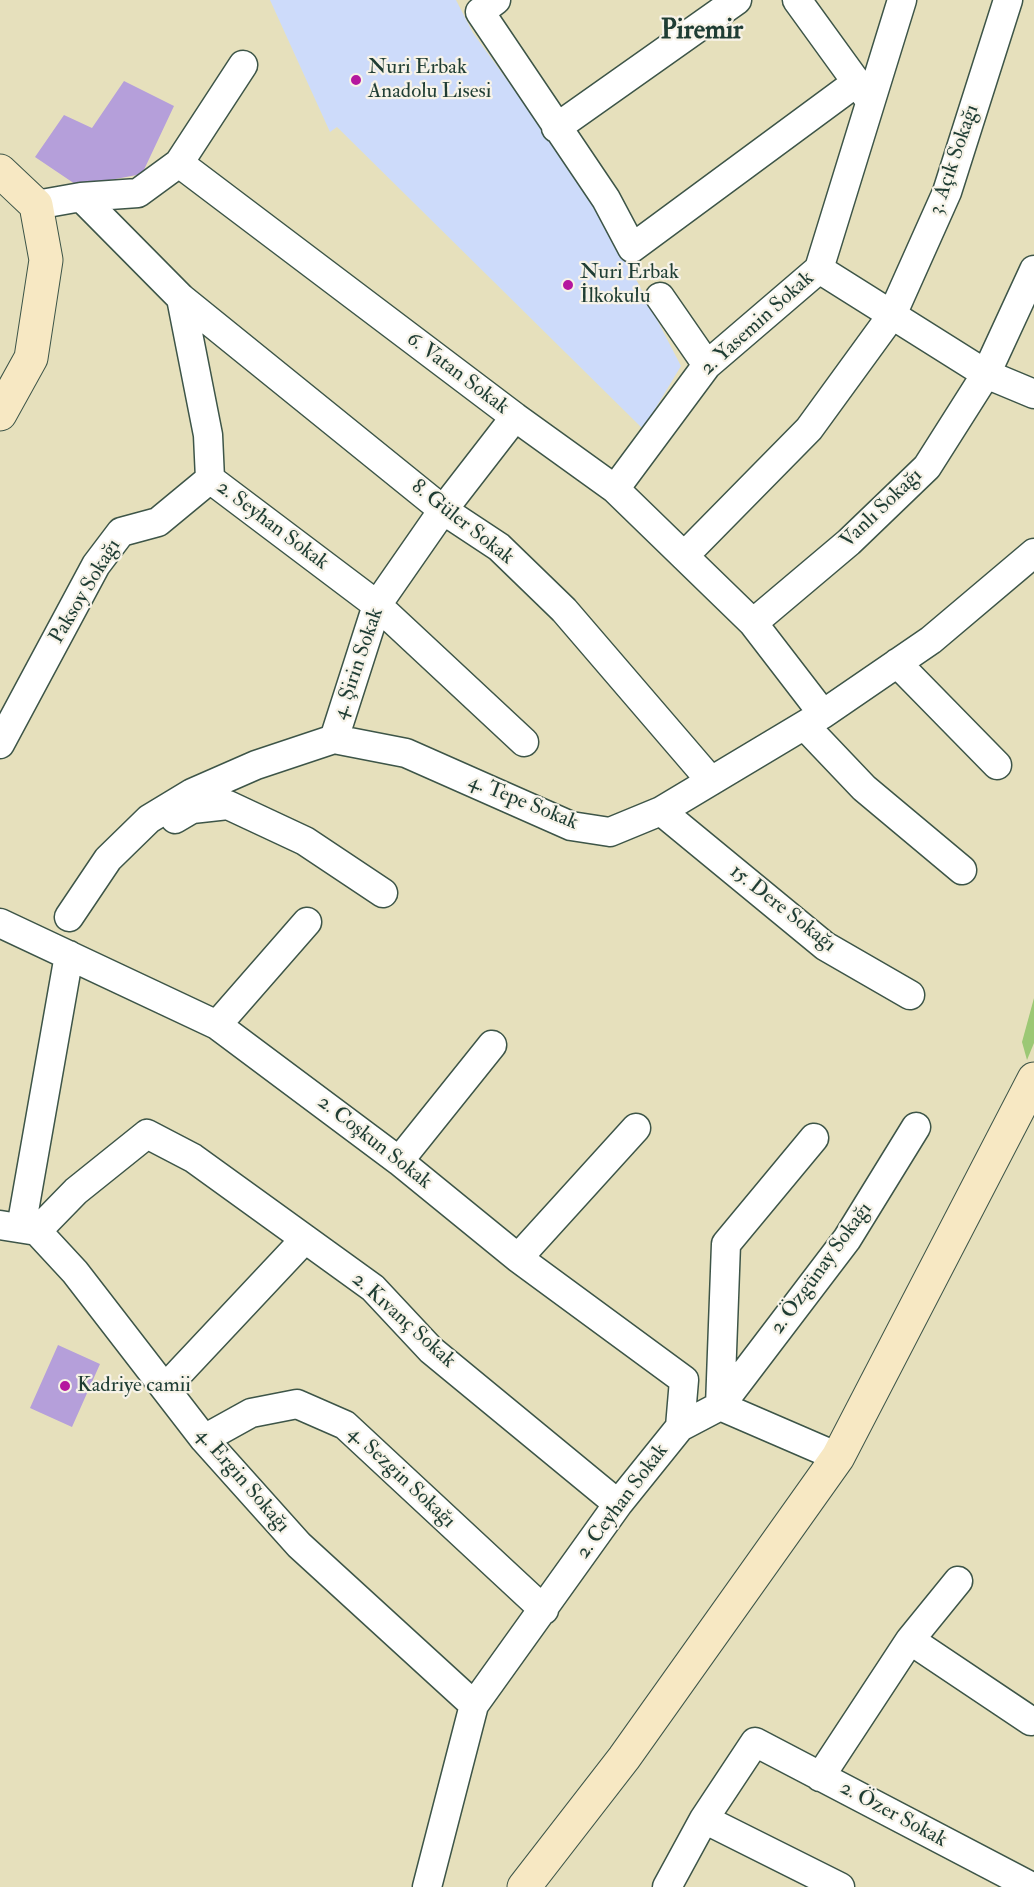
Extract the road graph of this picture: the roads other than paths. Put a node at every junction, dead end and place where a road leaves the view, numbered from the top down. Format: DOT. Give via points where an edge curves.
graph roads {
  1 [pos="737,0"];
  2 [pos="797,0"];
  3 [pos="902,0"];
  4 [pos="1008,0"];
  5 [pos="488,6"];
  6 [pos="243,65"];
  7 [pos="864,92"];
  8 [pos="556,128"];
  9 [pos="179,163"];
  10 [pos="0,171"];
  11 [pos="81,197"];
  12 [pos="36,205"];
  13 [pos="819,268"];
  14 [pos="1034,270"];
  15 [pos="660,297"];
  16 [pos="181,298"];
  17 [pos="892,315"];
  18 [pos="707,365"];
  19 [pos="986,374"];
  20 [pos="1034,394"];
  21 [pos="0,414"];
  22 [pos="515,417"];
  23 [pos="210,479"];
  24 [pos="615,489"];
  25 [pos="443,510"];
  26 [pos="1034,553"];
  27 [pos="684,556"];
  28 [pos="377,605"];
  29 [pos="753,623"];
  30 [pos="897,663"];
  31 [pos="814,720"];
  32 [pos="334,739"];
  33 [pos="524,742"];
  34 [pos="0,744"];
  35 [pos="997,765"];
  36 [pos="711,781"];
  37 [pos="661,812"];
  38 [pos="962,870"];
  39 [pos="383,893"];
  40 [pos="69,917"];
  41 [pos="307,922"];
  42 [pos="0,923"];
  43 [pos="61,951"];
  44 [pos="910,995"];
  45 [pos="217,1025"];
  46 [pos="492,1045"];
  47 [pos="1034,1079"];
  48 [pos="916,1127"];
  49 [pos="636,1128"];
  50 [pos="814,1138"];
  51 [pos="399,1161"];
  52 [pos="19,1228"];
  53 [pos="304,1240"];
  54 [pos="518,1258"];
  55 [pos="165,1388"];
  56 [pos="720,1406"];
  57 [pos="680,1427"];
  58 [pos="204,1439"];
  59 [pos="838,1457"];
  60 [pos="618,1504"];
  61 [pos="958,1581"];
  62 [pos="544,1610"];
  63 [pos="910,1640"];
  64 [pos="474,1706"];
  65 [pos="1031,1721"];
  66 [pos="820,1777"];
  67 [pos="704,1819"];
  68 [pos="1029,1886"];
  69 [pos="427,1887"];
  70 [pos="524,1887"];
  71 [pos="667,1887"];
  72 [pos="840,1887"];
  1 -- 8 [label="street"];
  2 -- 7 [label="street"];
  3 -- 7 [label="street, 2. Yasemin Sokak"];
  4 -- 17 [label="street, 3. Açık Sokağı" via="947,192"];
  5 -- 8 [label="street"];
  6 -- 9 [label="street"];
  7 -- 8 [label="street" via="632,248 606,199"];
  7 -- 13 [label="street, 2. Yasemin Sokak"];
  9 -- 11 [label="street" via="138,193"];
  9 -- 22 [label="street, 6. Vatan Sokak"];
  10 -- 12 [label="main road"];
  11 -- 12 [label="street"];
  11 -- 16 [label="street"];
  12 -- 21 [label="main road" via="46,260 30,358"];
  13 -- 17 [label="street"];
  13 -- 18 [label="street, 2. Yasemin Sokak"];
  14 -- 19 [label="street, Vanlı Sokağı"];
  15 -- 18 [label="street"];
  16 -- 23 [label="street, 2. Seyhan Sokak" via="208,435"];
  16 -- 25 [label="street, 8. Güler Sokak"];
  17 -- 19 [label="street"];
  17 -- 27 [label="street, 3. Açık Sokağı" via="809,429"];
  18 -- 24 [label="street, 2. Yasemin Sokak"];
  19 -- 20 [label="street"];
  19 -- 29 [label="street, Vanlı Sokağı" via="927,467 849,542"];
  22 -- 24 [label="street, 6. Vatan Sokak"];
  22 -- 25 [label="street, 4. Şirin Sokak"];
  23 -- 28 [label="street, 2. Seyhan Sokak"];
  23 -- 34 [label="street, Paksoy Sokağı" via="158,522 122,532 96,565"];
  24 -- 27 [label="street, 6. Vatan Sokak"];
  25 -- 28 [label="street, 4. Şirin Sokak"];
  25 -- 36 [label="street, 8. Güler Sokak" via="498,547 564,610"];
  26 -- 30 [label="street, 4. Tepe Sokak" via="931,640"];
  27 -- 29 [label="street, 6. Vatan Sokak"];
  28 -- 32 [label="street, 4. Şirin Sokak"];
  28 -- 33 [label="street, 2. Seyhan Sokak"];
  29 -- 31 [label="street, 6. Vatan Sokak"];
  30 -- 31 [label="street, 4. Tepe Sokak"];
  30 -- 35 [label="street"];
  31 -- 36 [label="street, 4. Tepe Sokak"];
  31 -- 38 [label="street, 6. Vatan Sokak" via="864,788"];
  32 -- 37 [label="street, 4. Tepe Sokak" via="406,753 571,826 610,832"];
  32 -- 40 [label="street, 4. Tepe Sokak" via="256,765 192,793 149,819 108,860"];
  36 -- 37 [label="street, 4. Tepe Sokak"];
  37 -- 44 [label="street, 15. Dere Sokağı" via="825,945"];
  39 -- 40 [label="street" via="305,841 228,805 192,809 161,827"];
  40 -- 43 [label="street"];
  41 -- 45 [label="street"];
  42 -- 43 [label="street, 2. Coşkun Sokak"];
  43 -- 45 [label="street, 2. Coşkun Sokak"];
  43 -- 52 [label="street"];
  45 -- 51 [label="street, 2. Coşkun Sokak"];
  46 -- 51 [label="street"];
  47 -- 59 [label="main road"];
  48 -- 56 [label="street, 2. Özgünay Sokağı" via="847,1239"];
  49 -- 54 [label="street"];
  50 -- 56 [label="street" via="726,1244"];
  51 -- 54 [label="street, 2. Coşkun Sokak"];
  52 -- 53 [label="street, 2. Kıvanç Sokak" via="76,1191 147,1134 193,1158"];
  52 -- 55 [label="street, 4. Ergin Sokağı" via="75,1272"];
  53 -- 55 [label="street"];
  53 -- 60 [label="street, 2. Kıvanç Sokak" via="373,1288 431,1350"];
  54 -- 57 [label="street, 2. Coşkun Sokak" via="684,1380"];
  55 -- 58 [label="street, 4. Ergin Sokağı"];
  56 -- 57 [label="street, 2. Ceyhan Sokak"];
  56 -- 59 [label="street"];
  57 -- 60 [label="street, 2. Ceyhan Sokak"];
  58 -- 62 [label="street, 4. Sezgin Sokağı" via="251,1413 297,1404 345,1425"];
  58 -- 64 [label="street, 4. Ergin Sokağı" via="299,1545"];
  59 -- 70 [label="main road" via="631,1748"];
  60 -- 62 [label="street, 2. Ceyhan Sokak"];
  61 -- 63 [label="street"];
  62 -- 64 [label="street, 2. Ceyhan Sokak"];
  63 -- 65 [label="street"];
  63 -- 66 [label="street"];
  64 -- 69 [label="street, 2. Ceyhan Sokak"];
  66 -- 67 [label="street, 2. Özer Sokak" via="755,1742"];
  66 -- 68 [label="street, 2. Özer Sokak"];
  67 -- 71 [label="street"];
  67 -- 72 [label="street"];
}
